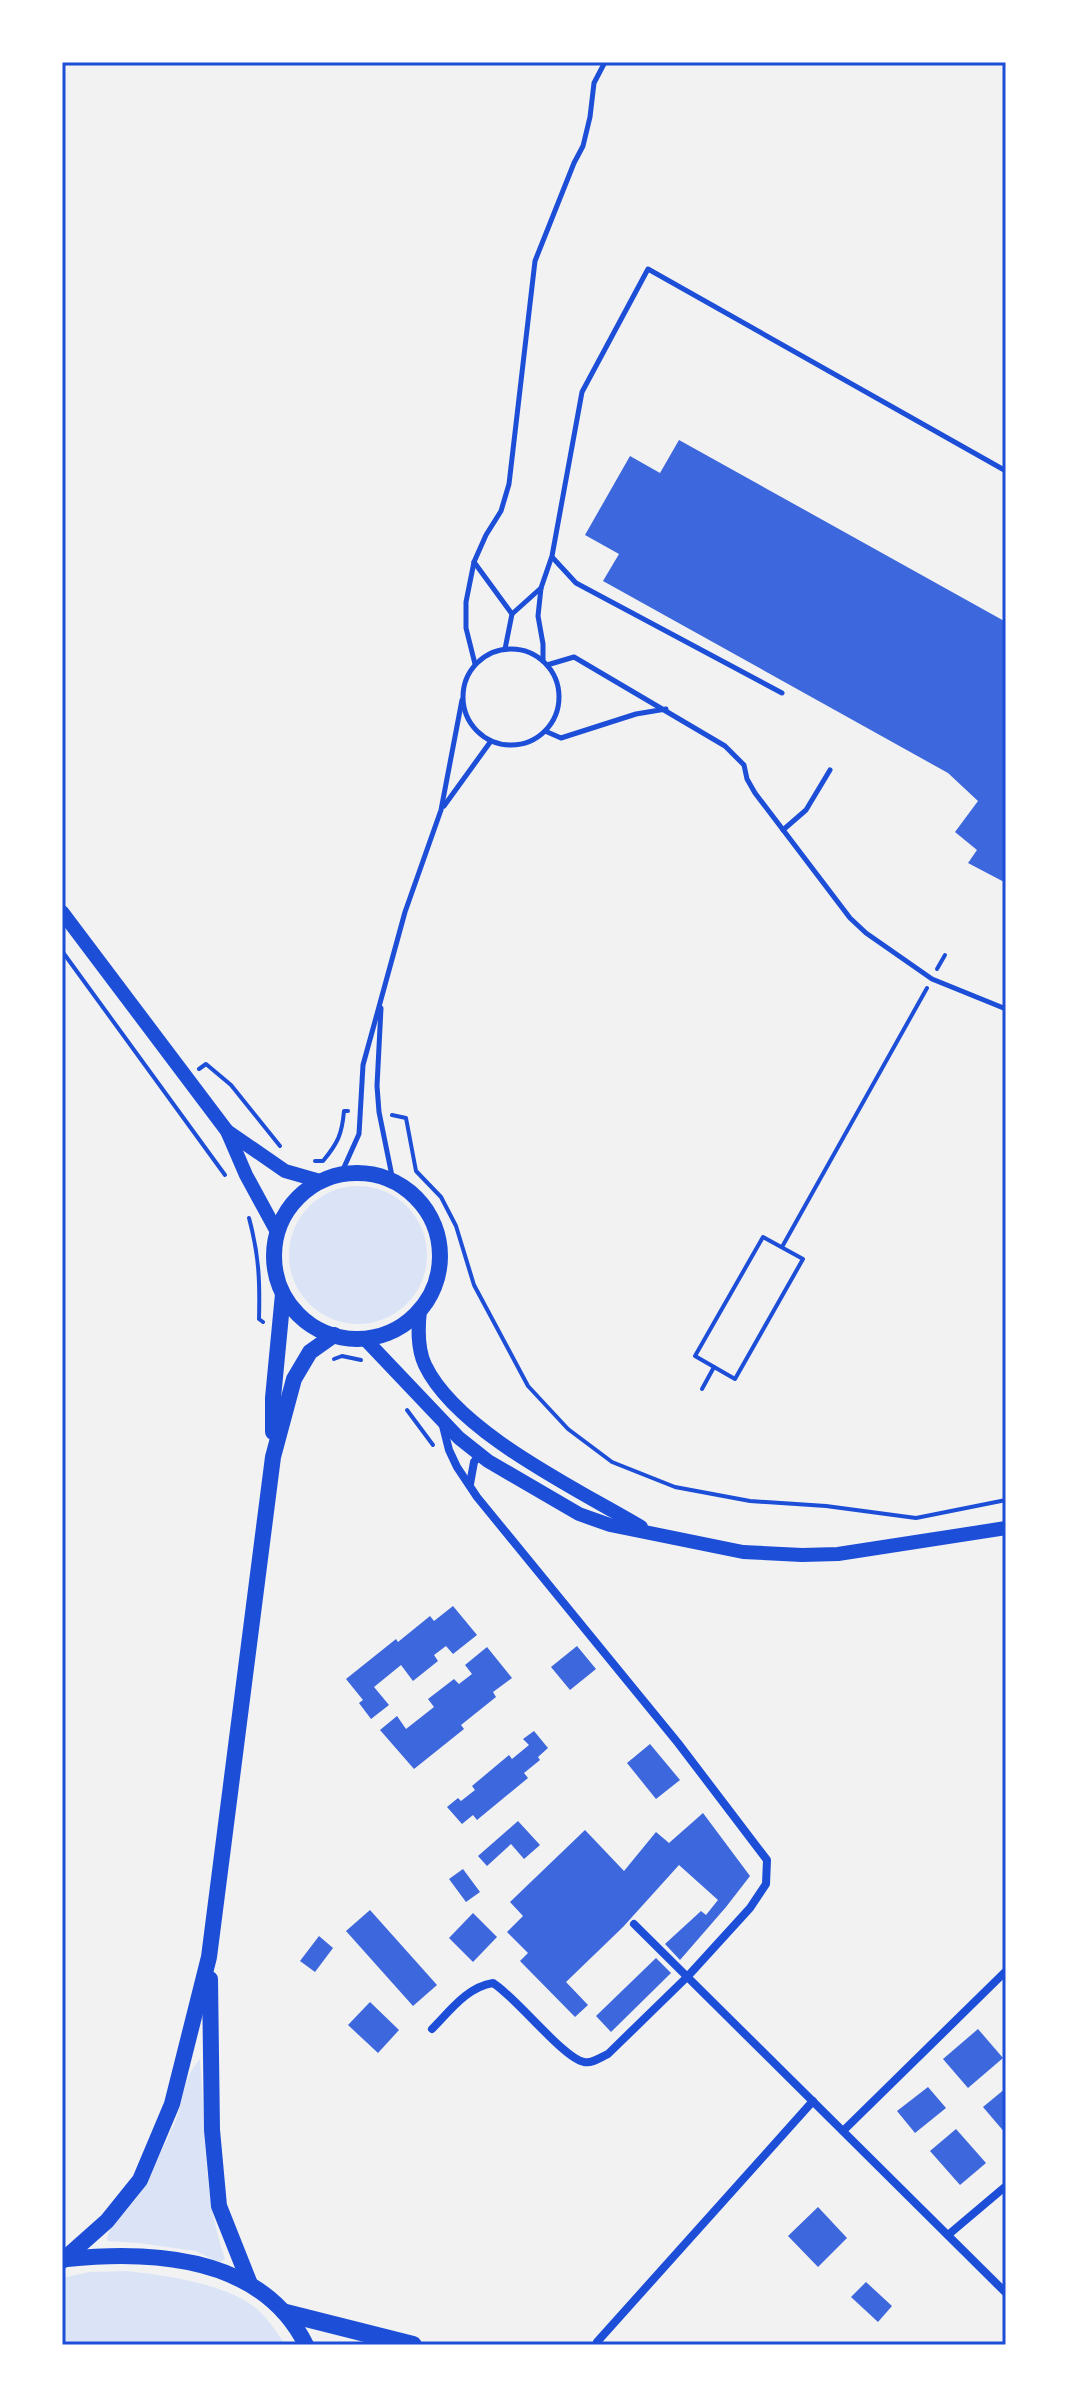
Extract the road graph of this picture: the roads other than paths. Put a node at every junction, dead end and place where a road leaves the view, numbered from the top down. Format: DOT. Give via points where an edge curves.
graph roads {
  1 [pos="605,62"];
  2 [pos="1006,471"];
  3 [pos="552,556"];
  4 [pos="474,562"];
  5 [pos="541,588"];
  6 [pos="512,614"];
  7 [pos="505,649"];
  8 [pos="545,663"];
  9 [pos="475,664"];
  10 [pos="782,693"];
  11 [pos="462,700"];
  12 [pos="666,709"];
  13 [pos="545,731"];
  14 [pos="491,741"];
  15 [pos="830,770"];
  16 [pos="441,810"];
  17 [pos="783,830"];
  18 [pos="62,912"];
  19 [pos="382,998"];
  20 [pos="1006,1009"];
  21 [pos="227,1131"];
  22 [pos="341,1174"];
  23 [pos="320,1181"];
  24 [pos="393,1181"];
  25 [pos="277,1232"];
  26 [pos="283,1294"];
  27 [pos="420,1310"];
  28 [pos="334,1335"];
  29 [pos="364,1338"];
  30 [pos="441,1419"];
  31 [pos="480,1454"];
  32 [pos="273,1457"];
  33 [pos="470,1485"];
  34 [pos="1006,1528"];
  35 [pos="648,1532"];
  36 [pos="634,1924"];
  37 [pos="209,1957"];
  38 [pos="1006,1971"];
  39 [pos="688,1976"];
  40 [pos="432,2029"];
  41 [pos="813,2101"];
  42 [pos="843,2131"];
  43 [pos="1006,2186"];
  44 [pos="948,2235"];
  45 [pos="65,2260"];
  46 [pos="250,2284"];
  47 [pos="1006,2293"];
  48 [pos="286,2313"];
  49 [pos="597,2342"];
  50 [pos="306,2345"];
  51 [pos="413,2345"];
  1 -- 4 [label="lane" via="594,83 583,146 535,261 509,484"];
  2 -- 3 [label="lane" via="648,269 582,392"];
  3 -- 5 [label="lane"];
  3 -- 10 [label="lane" via="576,583"];
  4 -- 6 [label="lane"];
  4 -- 9 [label="lane" via="466,628"];
  5 -- 6 [label="lane"];
  5 -- 8 [label="lane" via="538,616"];
  6 -- 7 [label="lane"];
  7 -- 8 [label="lane" via="532,653"];
  7 -- 9 [label="lane"];
  8 -- 12 [label="lane" via="574,657"];
  8 -- 13 [label="lane" via="555,677 559,706"];
  9 -- 11 [label="lane"];
  11 -- 14 [label="lane" via="471,725"];
  11 -- 16 [label="lane"];
  12 -- 13 [label="lane" via="561,738"];
  12 -- 17 [label="lane" via="725,746 744,765 755,793"];
  13 -- 14 [label="lane" via="524,744"];
  14 -- 16 [label="lane"];
  15 -- 17 [label="lane" via="806,810"];
  16 -- 19 [label="lane"];
  17 -- 20 [label="lane" via="866,933 932,979"];
  18 -- 21 [label="street"];
  19 -- 22 [label="lane" via="363,1065 359,1134"];
  19 -- 24 [label="lane" via="377,1086"];
  21 -- 23 [label="street" via="285,1171"];
  21 -- 25 [label="street"];
  22 -- 23 [label="main road"];
  22 -- 24 [label="main road"];
  23 -- 25 [label="main road" via="293,1203"];
  24 -- 27 [label="main road" via="418,1200 438,1238 436,1279"];
  25 -- 26 [label="main road" via="275,1269"];
  26 -- 28 [label="main road" via="300,1316"];
  26 -- 32 [label="main road"];
  27 -- 29 [label="main road" via="399,1327"];
  27 -- 35 [label="street" via="424,1363 463,1413 507,1447"];
  28 -- 29 [label="main road"];
  28 -- 32 [label="main road" via="310,1352 294,1379"];
  29 -- 30 [label="street"];
  30 -- 31 [label="street"];
  30 -- 33 [label="street" via="449,1450"];
  31 -- 33 [label="street"];
  31 -- 35 [label="street" via="579,1514"];
  32 -- 37 [label="main road"];
  33 -- 39 [label="street" via="767,1860 766,1884 750,1908"];
  34 -- 35 [label="street" via="802,1555 743,1552"];
  36 -- 39 [label="street"];
  37 -- 45 [label="main road" via="172,2104 140,2180"];
  37 -- 46 [label="main road" via="219,2206"];
  38 -- 42 [label="street"];
  39 -- 40 [label="street" via="608,2054 592,2061 566,2053 493,1983 470,1991"];
  39 -- 41 [label="street"];
  41 -- 42 [label="street"];
  41 -- 49 [label="street"];
  42 -- 44 [label="street"];
  43 -- 44 [label="street"];
  44 -- 47 [label="street"];
  45 -- 46 [label="main road" via="157,2256 209,2266"];
  46 -- 48 [label="main road"];
  48 -- 50 [label="main road"];
  48 -- 51 [label="highway"];
}
